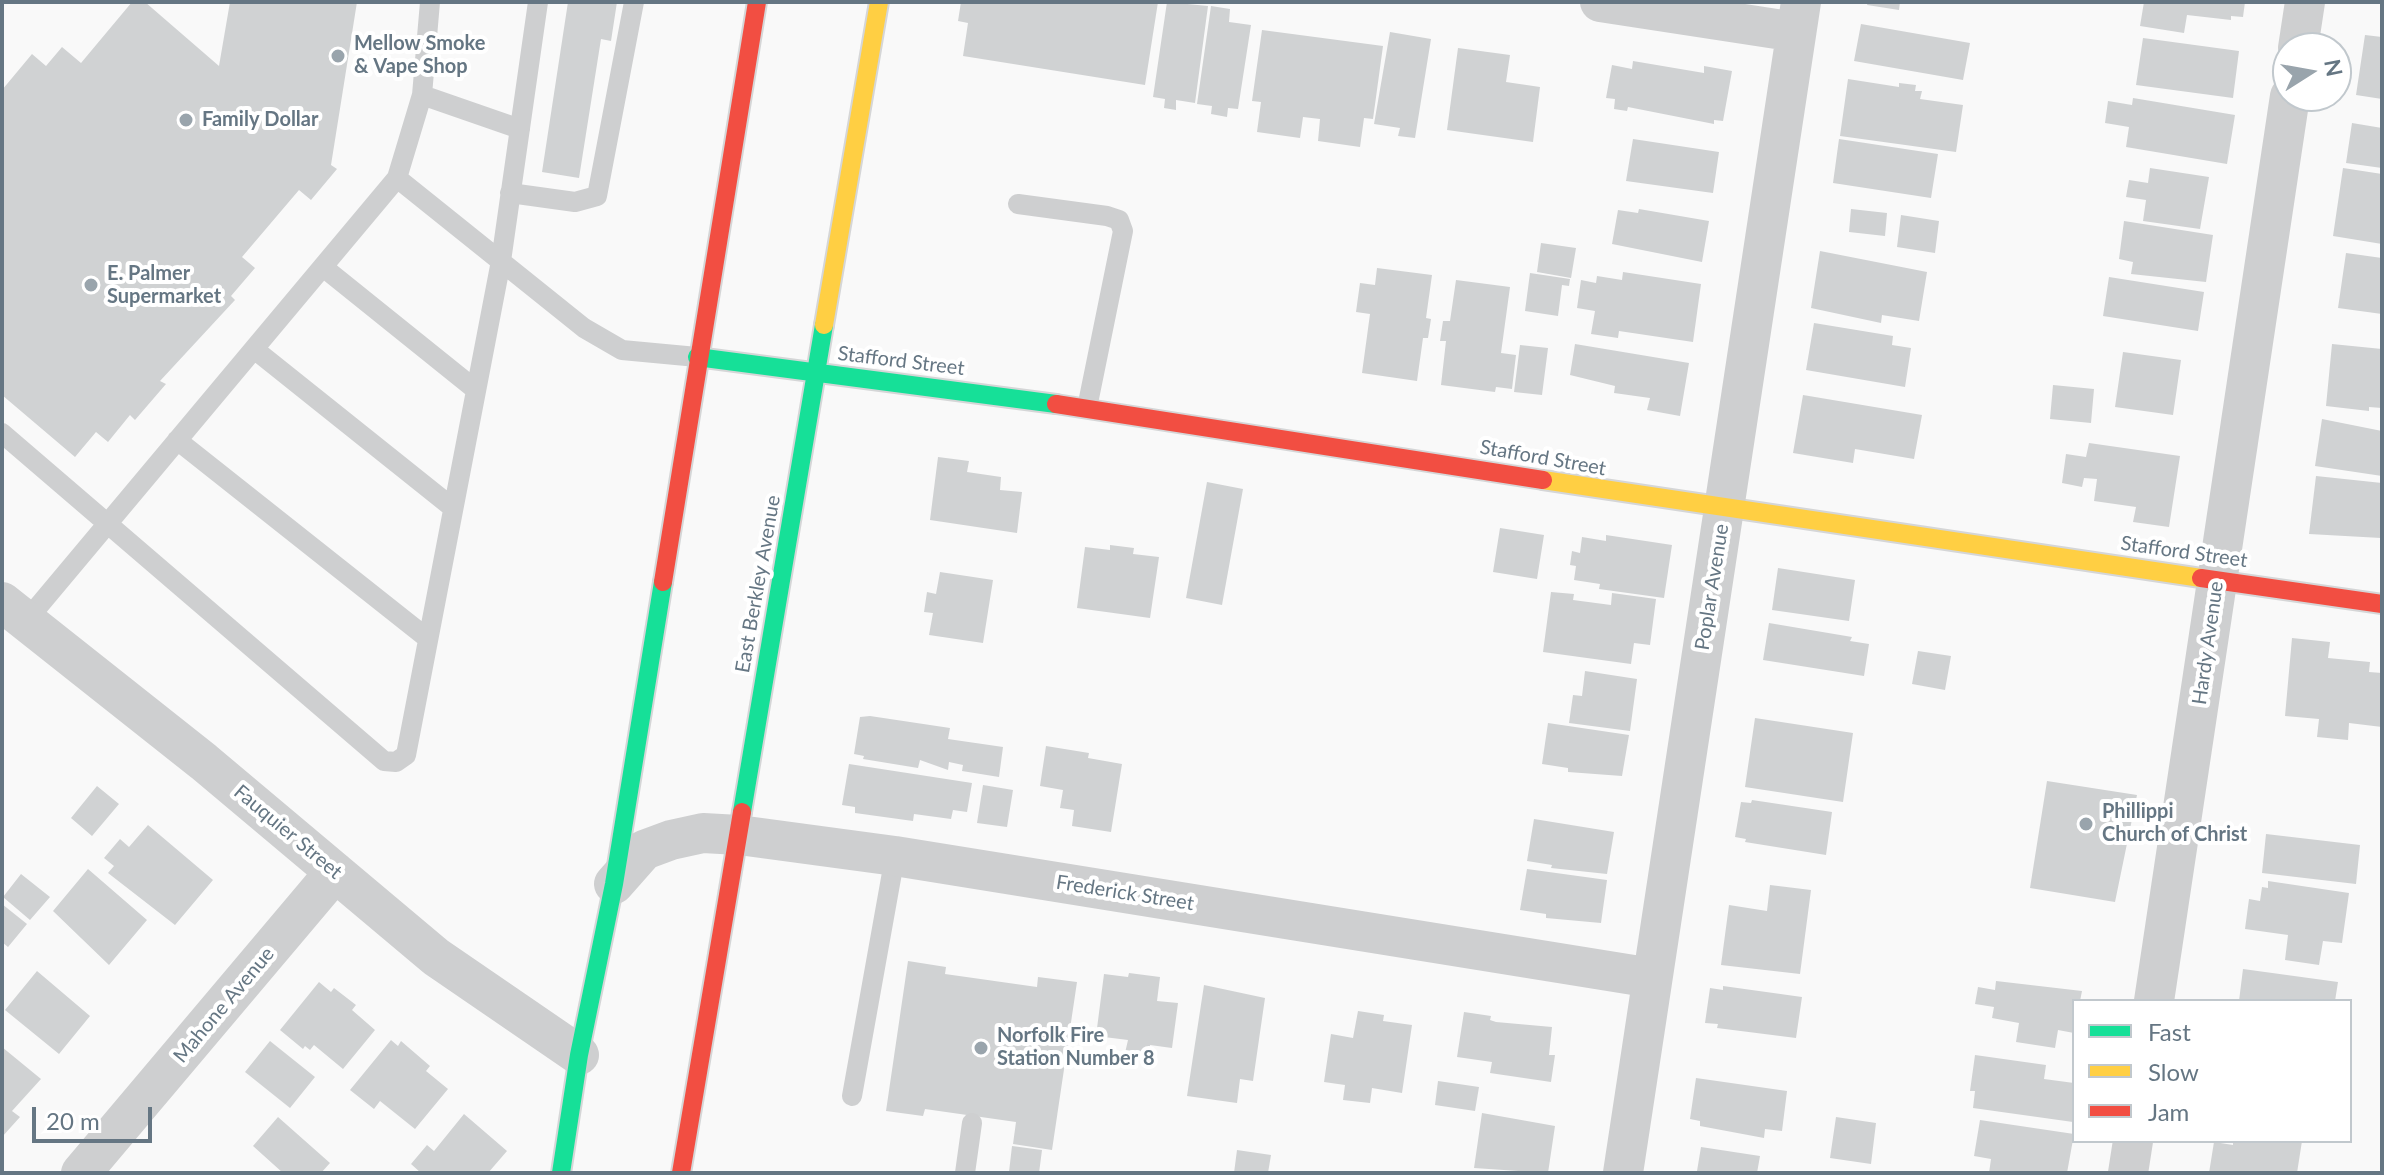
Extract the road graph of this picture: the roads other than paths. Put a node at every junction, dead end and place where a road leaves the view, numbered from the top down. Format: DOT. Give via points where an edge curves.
graph roads {
  1 [pos="430,2"];
  2 [pos="538,2"];
  3 [pos="634,2"];
  4 [pos="757,2"];
  5 [pos="879,2"];
  6 [pos="1600,2"];
  7 [pos="2305,2"];
  8 [pos="1798,17"];
  9 [pos="2300,32"];
  10 [pos="422,95"];
  11 [pos="2288,112"];
  12 [pos="520,129"];
  13 [pos="397,178"];
  14 [pos="510,193"];
  15 [pos="1018,204"];
  16 [pos="501,261"];
  17 [pos="323,267"];
  18 [pos="254,349"];
  19 [pos="697,357"];
  20 [pos="816,373"];
  21 [pos="476,390"];
  22 [pos="1087,408"];
  23 [pos="2,433"];
  24 [pos="177,440"];
  25 [pos="1724,507"];
  26 [pos="453,508"];
  27 [pos="108,522"];
  28 [pos="2217,579"];
  29 [pos="2382,604"];
  30 [pos="14,612"];
  31 [pos="427,638"];
  32 [pos="739,835"];
  33 [pos="895,856"];
  34 [pos="335,872"];
  35 [pos="614,884"];
  36 [pos="1652,978"];
  37 [pos="2154,999"];
  38 [pos="579,1055"];
  39 [pos="852,1096"];
  40 [pos="972,1123"];
  41 [pos="2133,1143"];
  42 [pos="81,1173"];
  43 [pos="561,1173"];
  44 [pos="681,1173"];
  45 [pos="965,1173"];
  46 [pos="1623,1173"];
  47 [pos="2128,1173"];
  1 -- 10 [label="lane"];
  2 -- 12 [label="lane"];
  3 -- 14 [label="lane" via="597,196 575,202"];
  4 -- 19 [label="main road"];
  5 -- 20 [label="main road, East Berkley Avenue"];
  6 -- 8 [label="street"];
  7 -- 9 [label="street"];
  8 -- 25 [label="street, Poplar Avenue"];
  10 -- 12 [label="lane"];
  10 -- 13 [label="lane"];
  11 -- 28 [label="street, Hardy Avenue"];
  12 -- 14 [label="lane"];
  13 -- 16 [label="lane"];
  13 -- 17 [label="lane"];
  14 -- 16 [label="lane"];
  15 -- 22 [label="lane" via="1107,216 1119,220 1123,231"];
  16 -- 19 [label="lane" via="584,328 622,350"];
  16 -- 21 [label="lane"];
  17 -- 18 [label="lane"];
  17 -- 21 [label="lane"];
  18 -- 24 [label="lane"];
  18 -- 26 [label="lane"];
  19 -- 20 [label="main road, Stafford Street"];
  19 -- 35 [label="main road"];
  20 -- 22 [label="main road, Stafford Street"];
  20 -- 32 [label="main road, East Berkley Avenue"];
  21 -- 26 [label="lane"];
  22 -- 25 [label="main road, Stafford Street"];
  23 -- 27 [label="lane"];
  24 -- 27 [label="lane"];
  24 -- 31 [label="lane"];
  25 -- 28 [label="main road, Stafford Street"];
  25 -- 36 [label="street, Poplar Avenue"];
  26 -- 31 [label="lane"];
  27 -- 30 [label="lane"];
  27 -- 31 [label="lane" via="384,761 396,762 406,755"];
  28 -- 29 [label="main road, Stafford Street"];
  28 -- 37 [label="street, Hardy Avenue"];
  30 -- 34 [label="street, Fauquier Street"];
  32 -- 33 [label="street, Frederick Street"];
  32 -- 35 [label="street, Frederick Street" via="703,833 644,850"];
  32 -- 44 [label="main road, East Berkley Avenue"];
  33 -- 36 [label="street, Frederick Street"];
  33 -- 39 [label="lane"];
  34 -- 38 [label="street, Fauquier Street" via="436,957"];
  34 -- 42 [label="street, Mahone Avenue"];
  35 -- 38 [label="main road"];
  36 -- 46 [label="street, Poplar Avenue"];
  38 -- 43 [label="main road"];
  40 -- 45 [label="lane"];
  41 -- 47 [label="street"];
}
